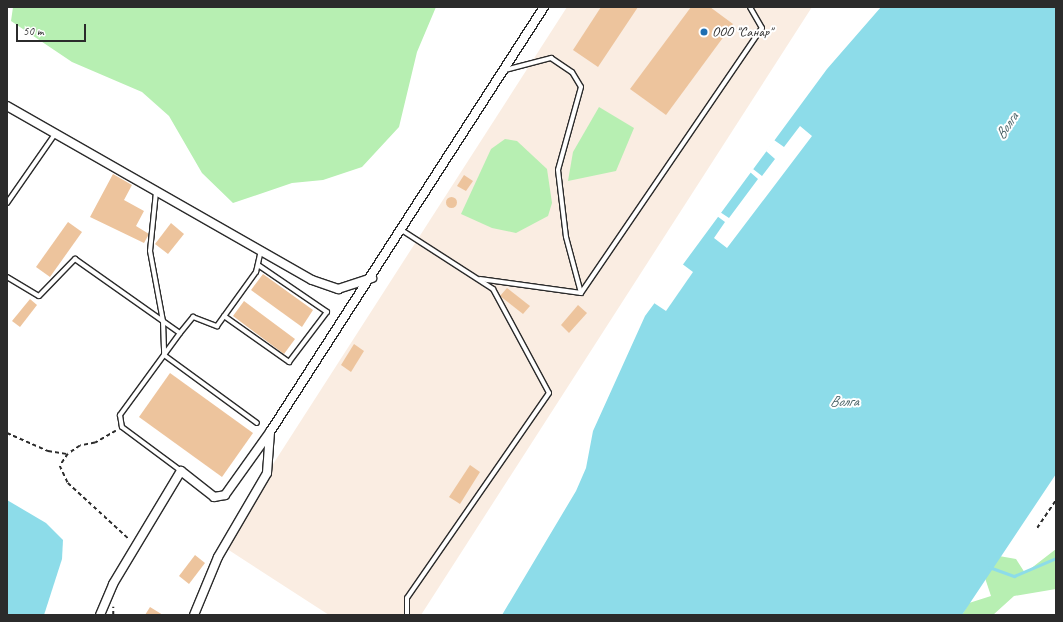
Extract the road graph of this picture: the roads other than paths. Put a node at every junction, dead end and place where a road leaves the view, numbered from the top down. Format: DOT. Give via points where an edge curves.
graph roads {
  1 [pos="544,7"];
  2 [pos="750,7"];
  3 [pos="505,70"];
  4 [pos="7,106"];
  5 [pos="55,134"];
  6 [pos="156,192"];
  7 [pos="7,203"];
  8 [pos="403,231"];
  9 [pos="261,251"];
  10 [pos="258,265"];
  11 [pos="7,276"];
  12 [pos="373,278"];
  13 [pos="478,279"];
  14 [pos="581,293"];
  15 [pos="224,316"];
  16 [pos="163,321"];
  17 [pos="180,333"];
  18 [pos="164,355"];
  19 [pos="257,423"];
  20 [pos="270,432"];
  21 [pos="180,471"];
  22 [pos="193,614"];
  23 [pos="100,615"];
  24 [pos="407,615"];
  1 -- 3 [label="street"];
  2 -- 14 [label="lane" via="762,28"];
  3 -- 8 [label="street"];
  3 -- 14 [label="lane" via="551,58 572,72 582,87 558,170 566,237"];
  4 -- 5 [label="street"];
  5 -- 6 [label="street"];
  5 -- 7 [label="lane"];
  6 -- 9 [label="street"];
  6 -- 16 [label="lane" via="150,251"];
  8 -- 12 [label="street"];
  8 -- 13 [label="lane"];
  9 -- 10 [label="lane"];
  9 -- 12 [label="street" via="312,280 338,288"];
  10 -- 15 [label="lane"];
  10 -- 15 [label="lane" via="327,312 289,362"];
  11 -- 16 [label="lane" via="39,296 75,259"];
  12 -- 20 [label="street"];
  13 -- 14 [label="lane"];
  13 -- 24 [label="lane" via="493,288 549,393 407,598"];
  15 -- 17 [label="lane" via="217,326 193,317"];
  16 -- 17 [label="lane"];
  16 -- 18 [label="lane"];
  17 -- 18 [label="lane"];
  18 -- 19 [label="lane"];
  18 -- 21 [label="lane" via="120,415 122,427"];
  20 -- 21 [label="street" via="225,495 214,497"];
  20 -- 22 [label="street" via="271,452 267,473 218,557"];
  21 -- 23 [label="street" via="135,544"];
}
